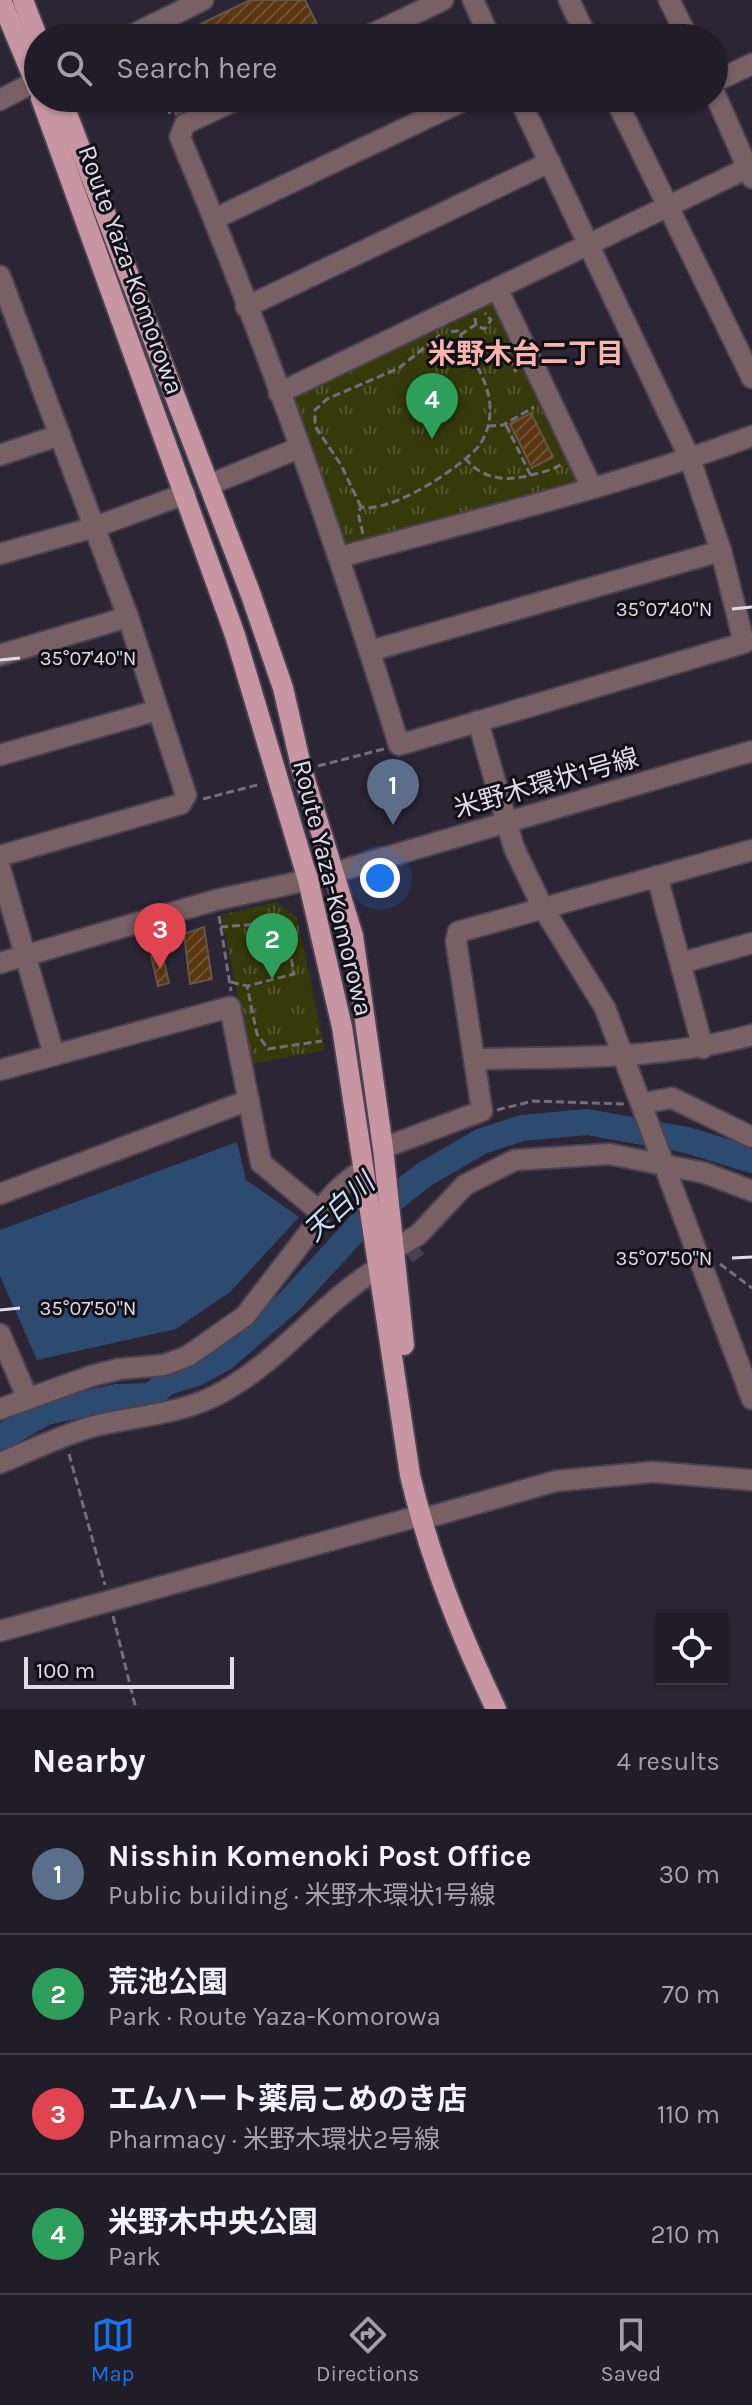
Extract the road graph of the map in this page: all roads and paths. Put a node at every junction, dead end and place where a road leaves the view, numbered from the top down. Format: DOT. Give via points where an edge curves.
graph roads {
  1 [pos="1,0"];
  2 [pos="23,0"];
  3 [pos="203,0"];
  4 [pos="443,0"];
  5 [pos="473,0"];
  6 [pos="569,0"];
  7 [pos="669,0"];
  8 [pos="32,24"];
  9 [pos="154,24"];
  10 [pos="393,24"];
  11 [pos="484,24"];
  12 [pos="580,24"];
  13 [pos="681,24"];
  14 [pos="24,54"];
  15 [pos="752,64"];
  16 [pos="728,75"];
  17 [pos="24,92"];
  18 [pos="0,100"];
  19 [pos="47,112"];
  20 [pos="66,112"];
  21 [pos="210,112"];
  22 [pos="439,112"];
  23 [pos="526,112"];
  24 [pos="622,112"];
  25 [pos="723,112"];
  26 [pos="550,162"];
  27 [pos="750,171"];
  28 [pos="668,208"];
  29 [pos="214,219"];
  30 [pos="586,246"];
  31 [pos="0,276"];
  32 [pos="498,290"];
  33 [pos="4,303"];
  34 [pos="246,307"];
  35 [pos="475,325"];
  36 [pos="460,335"];
  37 [pos="504,347"];
  38 [pos="752,378"];
  39 [pos="522,383"];
  40 [pos="279,393"];
  41 [pos="528,396"];
  42 [pos="505,424"];
  43 [pos="488,426"];
  44 [pos="60,435"];
  45 [pos="752,436"];
  46 [pos="299,448"];
  47 [pos="556,453"];
  48 [pos="0,455"];
  49 [pos="465,458"];
  50 [pos="690,459"];
  51 [pos="531,476"];
  52 [pos="211,484"];
  53 [pos="592,488"];
  54 [pos="185,494"];
  55 [pos="361,507"];
  56 [pos="95,527"];
  57 [pos="366,550"];
  58 [pos="721,551"];
  59 [pos="0,554"];
  60 [pos="340,557"];
  61 [pos="128,617"];
  62 [pos="370,651"];
  63 [pos="0,655"];
  64 [pos="158,710"];
  65 [pos="478,721"];
  66 [pos="399,745"];
  67 [pos="752,751"];
  68 [pos="0,755"];
  69 [pos="302,770"];
  70 [pos="280,779"];
  71 [pos="181,804"];
  72 [pos="507,821"];
  73 [pos="752,850"];
  74 [pos="0,856"];
  75 [pos="0,868"];
  76 [pos="333,873"];
  77 [pos="657,876"];
  78 [pos="308,880"];
  79 [pos="216,900"];
  80 [pos="543,908"];
  81 [pos="220,927"];
  82 [pos="752,943"];
  83 [pos="25,956"];
  84 [pos="0,963"];
  85 [pos="681,963"];
  86 [pos="231,982"];
  87 [pos="247,986"];
  88 [pos="230,1007"];
  89 [pos="752,1035"];
  90 [pos="322,1041"];
  91 [pos="703,1048"];
  92 [pos="54,1055"];
  93 [pos="625,1057"];
  94 [pos="476,1059"];
  95 [pos="0,1070"];
  96 [pos="249,1100"];
  97 [pos="644,1107"];
  98 [pos="478,1113"];
  99 [pos="752,1137"];
  100 [pos="563,1157"];
  101 [pos="384,1158"];
  102 [pos="667,1167"];
  103 [pos="364,1180"];
  104 [pos="752,1191"];
  105 [pos="0,1194"];
  106 [pos="319,1211"];
  107 [pos="393,1245"];
  108 [pos="418,1246"];
  109 [pos="700,1258"];
  110 [pos="378,1268"];
  111 [pos="752,1288"];
  112 [pos="359,1292"];
  113 [pos="0,1334"];
  114 [pos="280,1352"];
  115 [pos="27,1397"];
  116 [pos="752,1399"];
  117 [pos="0,1409"];
  118 [pos="64,1438"];
  119 [pos="0,1463"];
  120 [pos="752,1480"];
  121 [pos="426,1516"];
  122 [pos="109,1602"];
  123 [pos="0,1631"];
  124 [pos="136,1709"];
  125 [pos="496,1709"];
  126 [pos="503,1709"];
  1 -- 14 [label="main road, Route Yaza-Komorowa"];
  2 -- 8 [label="main road"];
  3 -- 9 [label="street"];
  4 -- 10 [label="street"];
  5 -- 11 [label="street"];
  6 -- 12 [label="street"];
  7 -- 13 [label="street"];
  15 -- 16 [label="street"];
  17 -- 18 [label="street"];
  19 -- 54 [label="main road, Route Yaza-Komorowa"];
  20 -- 52 [label="main road, Route Yaza-Komorowa"];
  21 -- 29 [label="street" via="185,124 180,137"];
  22 -- 29 [label="street"];
  23 -- 26 [label="street"];
  24 -- 28 [label="street"];
  25 -- 27 [label="street"];
  26 -- 30 [label="street"];
  26 -- 34 [label="street"];
  27 -- 28 [label="street"];
  28 -- 30 [label="street"];
  28 -- 38 [label="street"];
  29 -- 34 [label="street"];
  30 -- 32 [label="street"];
  30 -- 50 [label="street"];
  31 -- 33 [label="street"];
  32 -- 40 [label="street"];
  32 -- 53 [label="street"];
  33 -- 44 [label="street"];
  34 -- 40 [label="street"];
  35 -- 35 [label="path" via="479,313 489,316 488,327"];
  35 -- 36 [label="path"];
  36 -- 43 [label="path" via="487,388"];
  36 -- 55 [label="path" via="443,333 399,368 327,399 315,410 315,426"];
  37 -- 39 [label="path"];
  40 -- 46 [label="street"];
  41 -- 42 [label="path" via="535,408"];
  42 -- 43 [label="path"];
  42 -- 51 [label="path"];
  43 -- 49 [label="path"];
  44 -- 48 [label="street"];
  44 -- 56 [label="street"];
  45 -- 50 [label="street"];
  46 -- 52 [label="street"];
  46 -- 60 [label="street"];
  47 -- 51 [label="path" via="562,466"];
  49 -- 51 [label="path" via="494,478"];
  49 -- 55 [label="path" via="415,491 375,508"];
  50 -- 53 [label="street"];
  50 -- 58 [label="street"];
  52 -- 69 [label="main road, Route Yaza-Komorowa" via="283,688"];
  53 -- 57 [label="street"];
  54 -- 56 [label="street"];
  54 -- 70 [label="main road, Route Yaza-Komorowa"];
  55 -- 57 [label="path"];
  56 -- 59 [label="street"];
  56 -- 61 [label="street"];
  57 -- 60 [label="street"];
  58 -- 62 [label="street"];
  58 -- 65 [label="street" via="745,637 740,646"];
  60 -- 62 [label="street"];
  61 -- 63 [label="street"];
  61 -- 64 [label="street"];
  62 -- 66 [label="street"];
  64 -- 68 [label="street"];
  64 -- 71 [label="street" via="186,795"];
  65 -- 66 [label="street"];
  65 -- 72 [label="street"];
  66 -- 69 [label="path"];
  67 -- 72 [label="street, 米野木環状1号線"];
  69 -- 76 [label="main road, Route Yaza-Komorowa"];
  70 -- 71 [label="path"];
  70 -- 78 [label="main road, Route Yaza-Komorowa"];
  71 -- 74 [label="street"];
  72 -- 76 [label="street, 米野木環状1号線"];
  72 -- 80 [label="street"];
  73 -- 77 [label="street"];
  75 -- 83 [label="street"];
  76 -- 78 [label="street, 米野木環状1号線"];
  76 -- 101 [label="main road, Route Yaza-Komorowa" via="355,946"];
  77 -- 80 [label="street"];
  77 -- 85 [label="street"];
  78 -- 79 [label="street, 米野木環状1号線"];
  78 -- 103 [label="main road, Route Yaza-Komorowa" via="342,1027"];
  79 -- 81 [label="path"];
  79 -- 83 [label="street, 米野木環状1号線"];
  80 -- 93 [label="street" via="587,974"];
  80 -- 94 [label="street" via="455,935"];
  81 -- 86 [label="path"];
  81 -- 87 [label="path" via="273,923 287,935 294,974"];
  82 -- 85 [label="street"];
  83 -- 84 [label="street, 米野木環状1号線"];
  83 -- 92 [label="street"];
  85 -- 91 [label="street"];
  86 -- 87 [label="path"];
  86 -- 88 [label="path"];
  87 -- 90 [label="path" via="257,1034 268,1049"];
  88 -- 92 [label="street"];
  88 -- 96 [label="street"];
  89 -- 91 [label="street"];
  91 -- 93 [label="street"];
  92 -- 95 [label="street"];
  93 -- 94 [label="street"];
  93 -- 97 [label="street"];
  94 -- 98 [label="street" via="483,1106"];
  96 -- 105 [label="street"];
  96 -- 106 [label="street" via="264,1167"];
  97 -- 98 [label="path" via="533,1101"];
  97 -- 99 [label="street" via="672,1098"];
  97 -- 102 [label="street"];
  98 -- 101 [label="street"];
  100 -- 102 [label="street" via="609,1154"];
  100 -- 107 [label="street" via="515,1160 480,1175 418,1235"];
  100 -- 108 [label="street" via="469,1193 452,1220"];
  101 -- 107 [label="main road, Route Yaza-Komorowa"];
  102 -- 104 [label="street" via="705,1173"];
  102 -- 109 [label="street"];
  103 -- 106 [label="street" via="346,1180"];
  103 -- 110 [label="main road, Route Yaza-Komorowa"];
  106 -- 115 [label="street" via="318,1221 260,1300 188,1356 164,1365 119,1369"];
  107 -- 121 [label="main road, Route Yaza-Komorowa"];
  109 -- 111 [label="path" via="715,1260"];
  109 -- 116 [label="street"];
  110 -- 114 [label="street" via="324,1308"];
  110 -- 121 [label="main road, Route Yaza-Komorowa"];
  112 -- 114 [label="street" via="294,1347"];
  113 -- 115 [label="street"];
  114 -- 118 [label="street" via="225,1391 179,1410"];
  115 -- 117 [label="street"];
  118 -- 119 [label="street"];
  118 -- 122 [label="path"];
  120 -- 121 [label="street" via="653,1472 556,1481"];
  121 -- 122 [label="street"];
  121 -- 125 [label="main road, Route Yaza-Komorowa" via="454,1613"];
  121 -- 126 [label="main road, Route Yaza-Komorowa"];
  122 -- 123 [label="street"];
  122 -- 124 [label="path"];
}
